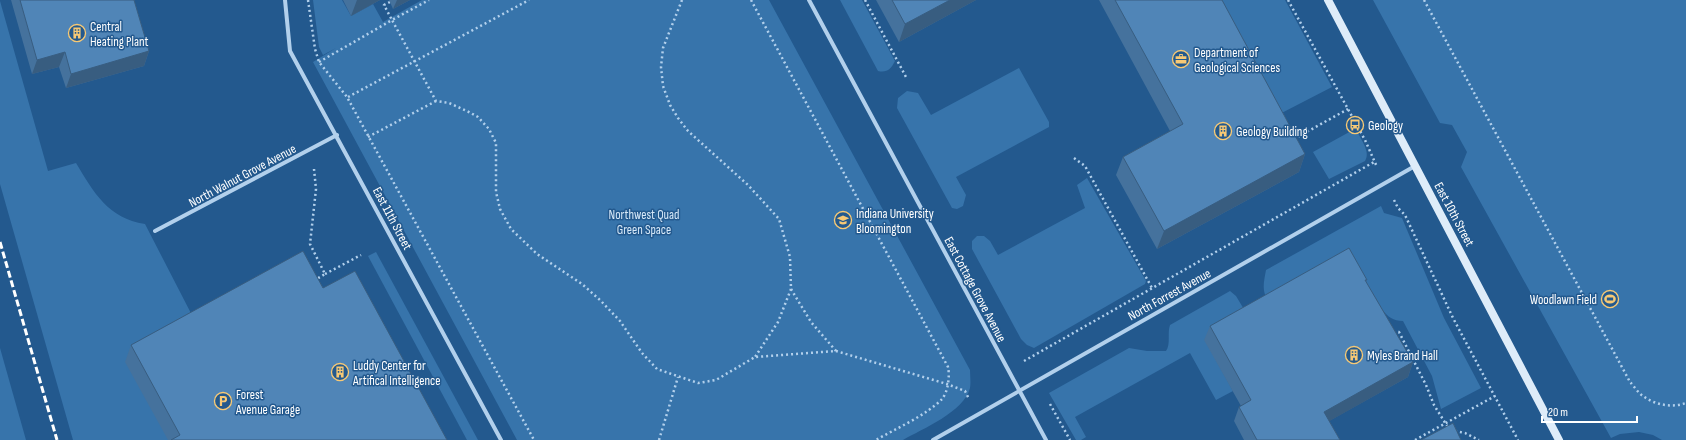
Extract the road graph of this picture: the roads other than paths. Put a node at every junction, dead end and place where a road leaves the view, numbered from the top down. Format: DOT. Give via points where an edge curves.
graph roads {
  1 [pos="284,0"];
  2 [pos="809,0"];
  3 [pos="1328,0"];
  4 [pos="337,135"];
  5 [pos="1416,166"];
  6 [pos="155,231"];
  7 [pos="1019,391"];
  8 [pos="501,440"];
  9 [pos="933,440"];
  10 [pos="1046,440"];
  11 [pos="1559,440"];
  1 -- 4 [label="street, East 11th Street" via="290,51"];
  2 -- 7 [label="street, East Cottage Grove Avenue"];
  3 -- 5 [label="street, East 10th Street"];
  4 -- 6 [label="street, North Walnut Grove Avenue"];
  4 -- 8 [label="street, East 11th Street"];
  5 -- 7 [label="street, North Forrest Avenue"];
  5 -- 11 [label="street, East 10th Street"];
  7 -- 9 [label="street, North Forrest Avenue"];
  7 -- 10 [label="street, East Cottage Grove Avenue"];
}
